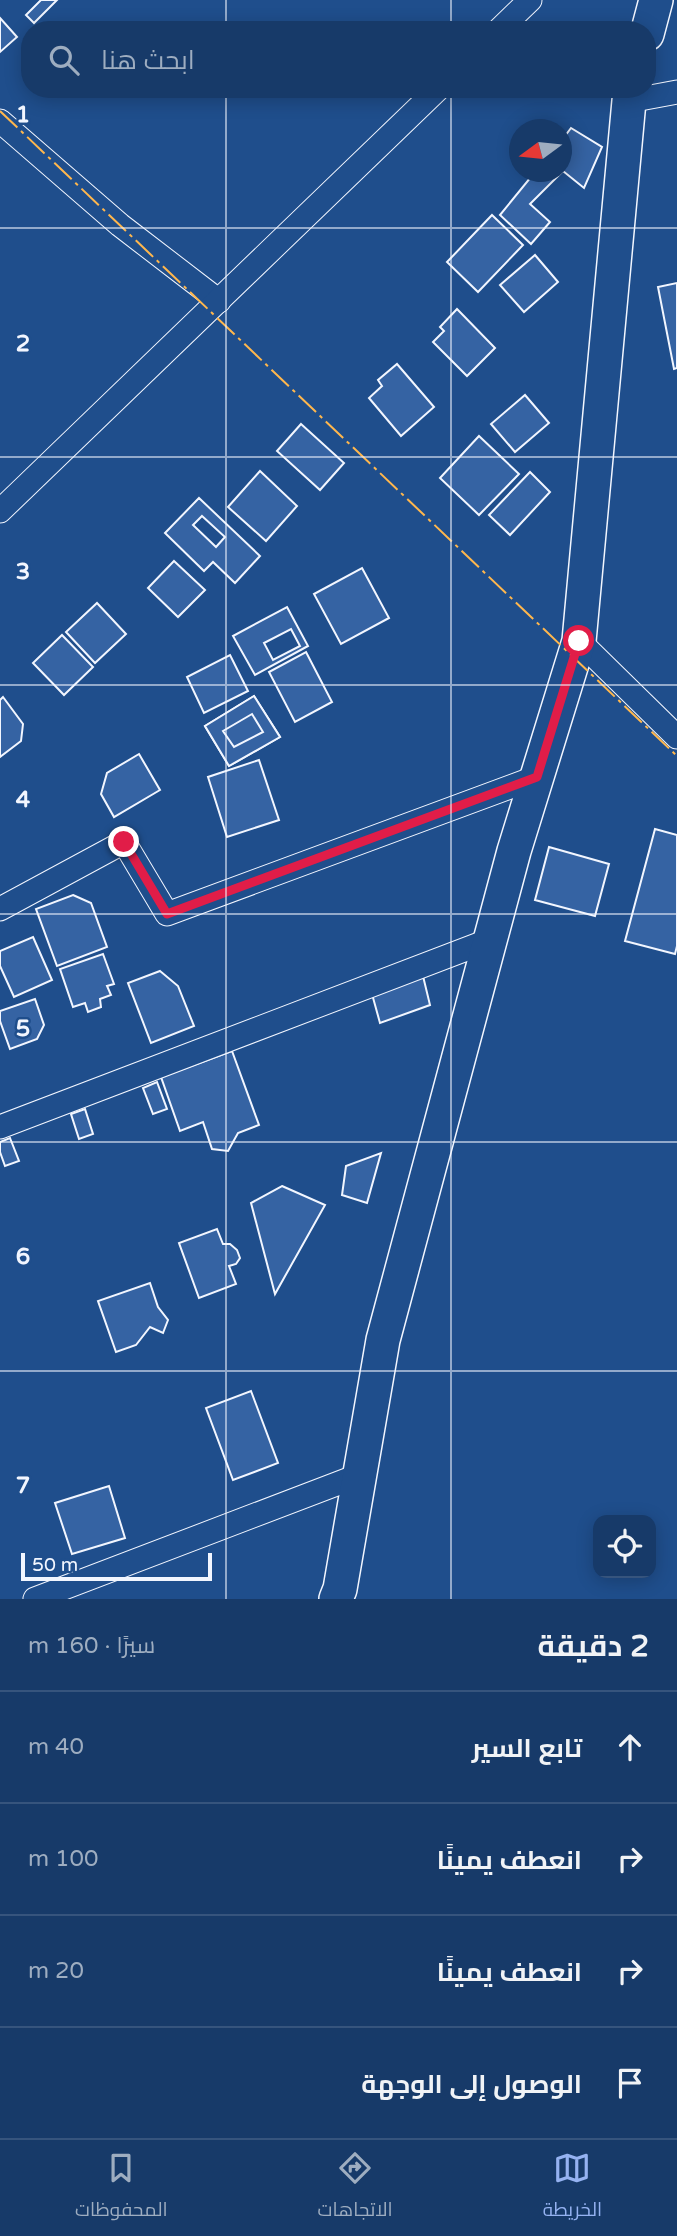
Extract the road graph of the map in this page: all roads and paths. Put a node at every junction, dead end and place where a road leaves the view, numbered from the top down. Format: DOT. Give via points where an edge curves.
graph roads {
  1 [pos="530,0"];
  2 [pos="656,0"];
  3 [pos="508,21"];
  4 [pos="650,21"];
  5 [pos="677,92"];
  6 [pos="656,93"];
  7 [pos="429,98"];
  8 [pos="630,98"];
  9 [pos="0,121"];
  10 [pos="219,301"];
  11 [pos="0,511"];
  12 [pos="579,641"];
  13 [pos="677,737"];
  14 [pos="537,777"];
  15 [pos="0,909"];
  16 [pos="490,940"];
  17 [pos="0,1127"];
  18 [pos="360,1475"];
  19 [pos="35,1599"];
  20 [pos="336,1599"];
  1 -- 3 [label="street"];
  2 -- 4 [label="street"];
  5 -- 6 [label="street"];
  7 -- 10 [label="street"];
  8 -- 12 [label="street"];
  9 -- 10 [label="street" via="120,225"];
  10 -- 11 [label="street"];
  12 -- 13 [label="street"];
  12 -- 14 [label="street"];
  14 -- 15 [label="street" via="167,914 124,842"];
  14 -- 16 [label="street"];
  16 -- 17 [label="street"];
  16 -- 18 [label="street" via="383,1340"];
  18 -- 19 [label="street"];
  18 -- 20 [label="street"];
}
